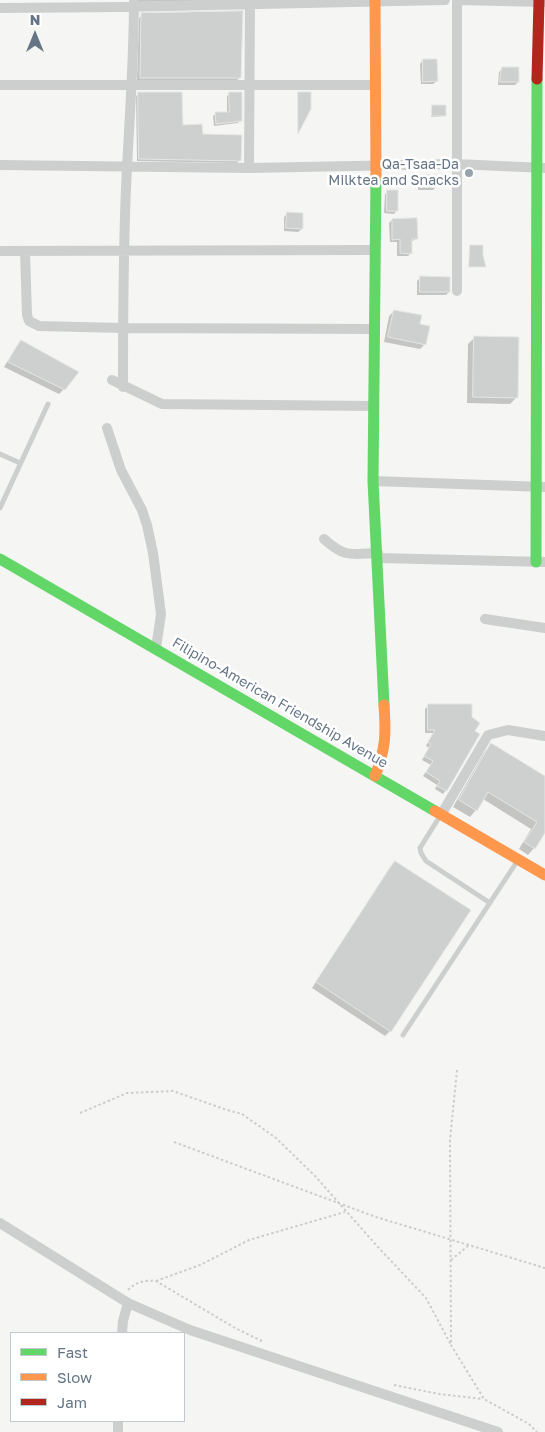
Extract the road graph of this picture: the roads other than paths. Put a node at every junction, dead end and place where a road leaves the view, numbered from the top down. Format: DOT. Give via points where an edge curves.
graph roads {
  1 [pos="375,0"];
  2 [pos="445,0"];
  3 [pos="457,0"];
  4 [pos="541,1"];
  5 [pos="250,2"];
  6 [pos="134,4"];
  7 [pos="0,8"];
  8 [pos="541,77"];
  9 [pos="0,85"];
  10 [pos="250,85"];
  11 [pos="375,85"];
  12 [pos="133,86"];
  13 [pos="456,164"];
  14 [pos="0,165"];
  15 [pos="127,166"];
  16 [pos="376,166"];
  17 [pos="248,168"];
  18 [pos="541,168"];
  19 [pos="541,248"];
  20 [pos="124,250"];
  21 [pos="374,250"];
  22 [pos="0,251"];
  23 [pos="25,251"];
  24 [pos="457,291"];
  25 [pos="123,328"];
  26 [pos="374,329"];
  27 [pos="541,329"];
  28 [pos="112,380"];
  29 [pos="123,386"];
  30 [pos="48,404"];
  31 [pos="374,406"];
  32 [pos="541,411"];
  33 [pos="107,428"];
  34 [pos="0,454"];
  35 [pos="20,463"];
  36 [pos="374,481"];
  37 [pos="541,487"];
  38 [pos="0,508"];
  39 [pos="324,539"];
  40 [pos="378,556"];
  41 [pos="0,559"];
  42 [pos="540,562"];
  43 [pos="485,619"];
  44 [pos="545,628"];
  45 [pos="156,648"];
  46 [pos="545,736"];
  47 [pos="376,776"];
  48 [pos="441,814"];
  49 [pos="518,860"];
  50 [pos="545,875"];
  51 [pos="490,903"];
  52 [pos="403,1035"];
  53 [pos="0,1223"];
  54 [pos="128,1303"];
  55 [pos="122,1332"];
  56 [pos="498,1432"];
  1 -- 2 [label="street"];
  1 -- 5 [label="street"];
  1 -- 11 [label="street"];
  3 -- 4 [label="street"];
  3 -- 13 [label="street"];
  4 -- 8 [label="street"];
  5 -- 6 [label="street"];
  5 -- 10 [label="street"];
  6 -- 7 [label="street"];
  6 -- 12 [label="street"];
  8 -- 18 [label="street"];
  9 -- 12 [label="street"];
  10 -- 11 [label="street"];
  10 -- 12 [label="street"];
  10 -- 17 [label="street"];
  11 -- 16 [label="street"];
  12 -- 15 [label="street"];
  13 -- 16 [label="street"];
  13 -- 18 [label="street"];
  13 -- 24 [label="street"];
  14 -- 15 [label="street"];
  15 -- 17 [label="street"];
  15 -- 20 [label="street"];
  16 -- 17 [label="street"];
  16 -- 21 [label="street"];
  18 -- 19 [label="street"];
  19 -- 27 [label="street"];
  20 -- 21 [label="street"];
  20 -- 23 [label="street"];
  20 -- 25 [label="street"];
  21 -- 26 [label="street"];
  22 -- 23 [label="street"];
  23 -- 25 [label="street" via="29,321 39,326"];
  25 -- 26 [label="street"];
  25 -- 29 [label="street"];
  26 -- 31 [label="street"];
  27 -- 32 [label="street"];
  28 -- 29 [label="street"];
  29 -- 31 [label="street" via="162,404"];
  30 -- 35 [label="lane"];
  31 -- 36 [label="street"];
  32 -- 37 [label="street"];
  33 -- 45 [label="street" via="121,470 147,525 161,614"];
  34 -- 35 [label="lane"];
  35 -- 38 [label="lane"];
  36 -- 37 [label="street"];
  36 -- 40 [label="street"];
  37 -- 42 [label="street"];
  39 -- 40 [label="street" via="340,552"];
  40 -- 42 [label="street"];
  40 -- 47 [label="street" via="386,739 384,756"];
  41 -- 45 [label="street, Filipino-American Friendship Avenue"];
  43 -- 44 [label="street"];
  45 -- 47 [label="street, Filipino-American Friendship Avenue"];
  46 -- 48 [label="street" via="508,730 488,736"];
  47 -- 48 [label="street, Filipino-American Friendship Avenue"];
  48 -- 49 [label="street, Filipino-American Friendship Avenue"];
  48 -- 51 [label="lane" via="420,848 422,858"];
  49 -- 50 [label="street, Filipino-American Friendship Avenue"];
  49 -- 51 [label="lane"];
  51 -- 52 [label="lane"];
  53 -- 54 [label="street"];
  54 -- 55 [label="street"];
  54 -- 56 [label="street" via="190,1330"];
}
